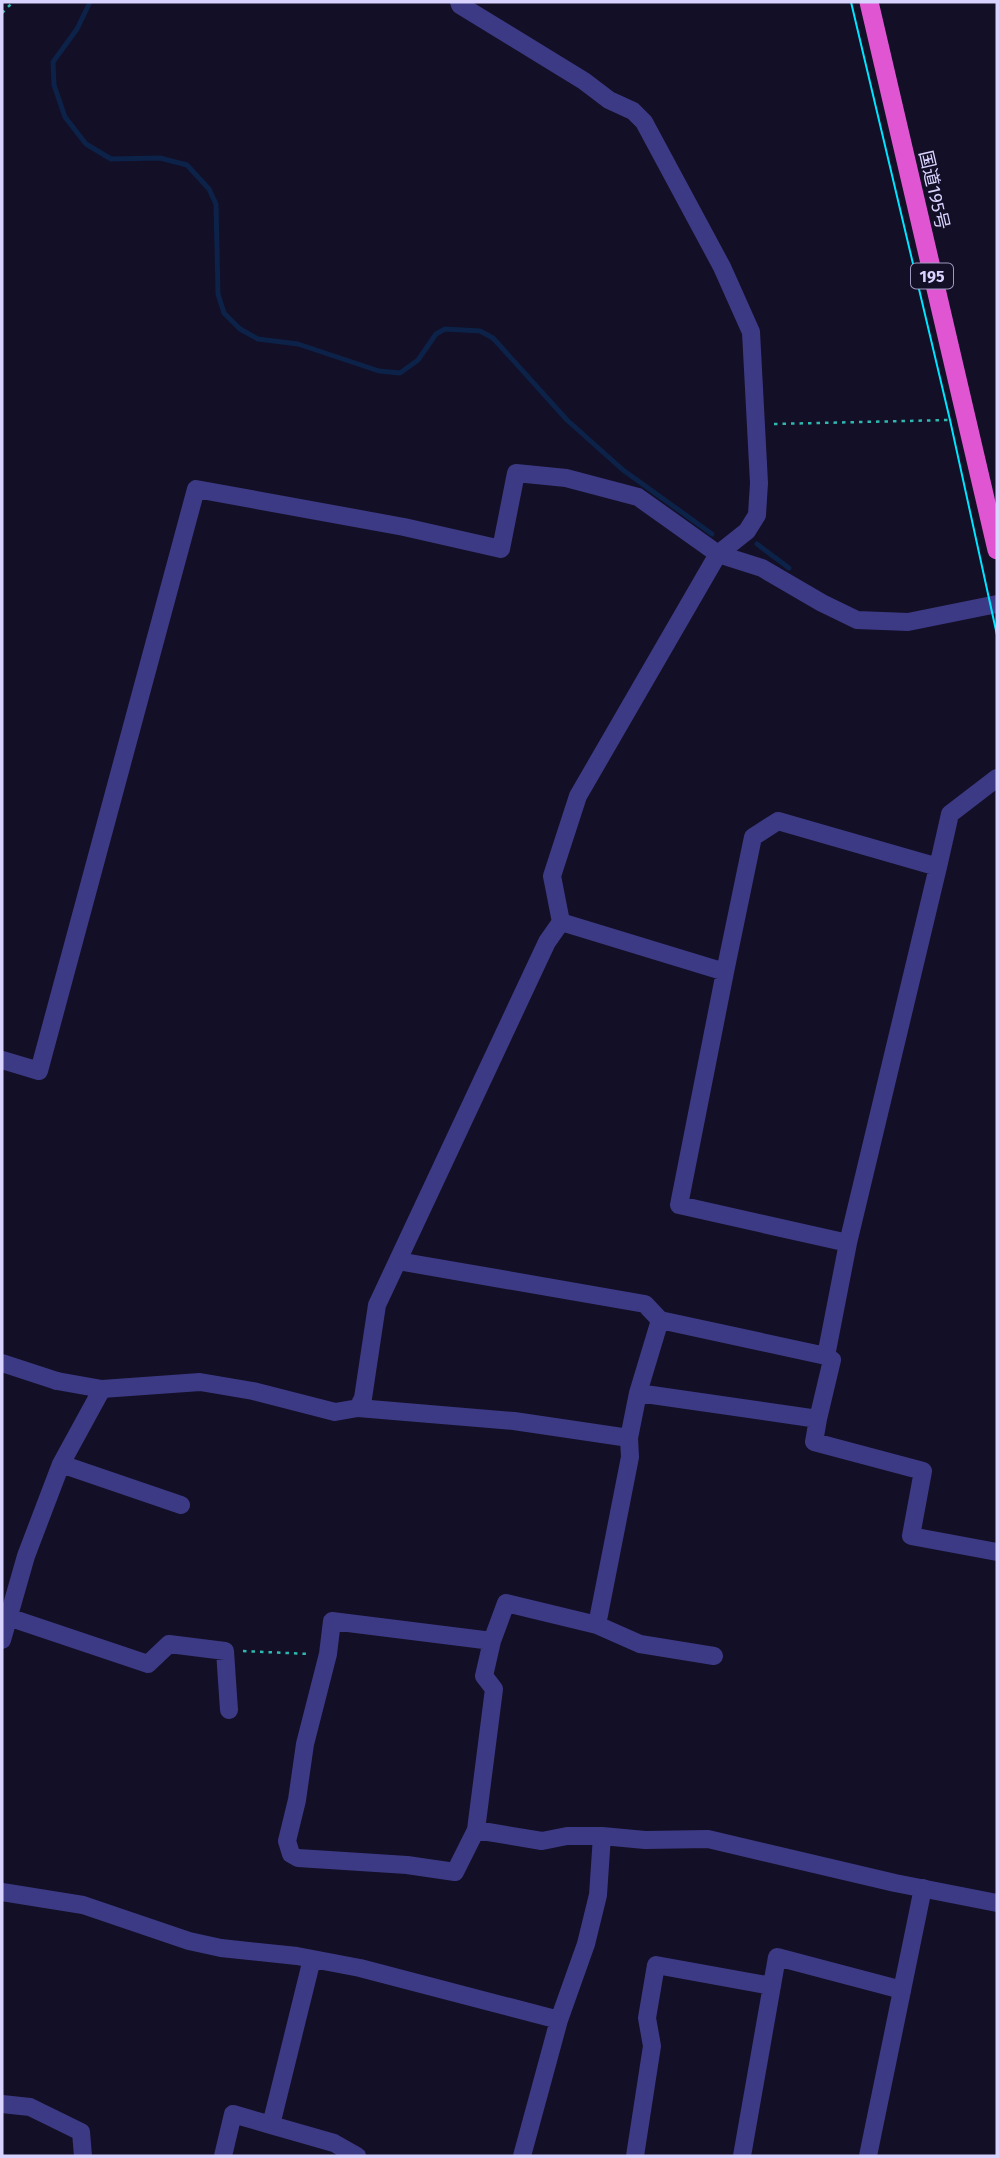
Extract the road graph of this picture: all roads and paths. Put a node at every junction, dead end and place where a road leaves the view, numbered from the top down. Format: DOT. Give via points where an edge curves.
graph roads {
  1 [pos="13,2"];
  2 [pos="459,2"];
  3 [pos="869,2"];
  4 [pos="2,13"];
  5 [pos="966,419"];
  6 [pos="756,424"];
  7 [pos="997,550"];
  8 [pos="718,554"];
  9 [pos="997,604"];
  10 [pos="997,778"];
  11 [pos="938,867"];
  12 [pos="561,922"];
  13 [pos="725,972"];
  14 [pos="2,1060"];
  15 [pos="848,1243"];
  16 [pos="398,1261"];
  17 [pos="660,1320"];
  18 [pos="825,1356"];
  19 [pos="2,1363"];
  20 [pos="102,1389"];
  21 [pos="638,1393"];
  22 [pos="358,1408"];
  23 [pos="818,1419"];
  24 [pos="628,1438"];
  25 [pos="61,1464"];
  26 [pos="181,1505"];
  27 [pos="997,1552"];
  28 [pos="8,1617"];
  29 [pos="597,1625"];
  30 [pos="2,1640"];
  31 [pos="492,1642"];
  32 [pos="225,1651"];
  33 [pos="328,1654"];
  34 [pos="714,1656"];
  35 [pos="229,1710"];
  36 [pos="476,1830"];
  37 [pos="602,1836"];
  38 [pos="923,1888"];
  39 [pos="2,1892"];
  40 [pos="997,1903"];
  41 [pos="312,1959"];
  42 [pos="772,1986"];
  43 [pos="902,1990"];
  44 [pos="559,2020"];
  45 [pos="2,2104"];
  46 [pos="271,2125"];
  47 [pos="83,2156"];
  48 [pos="223,2156"];
  49 [pos="357,2156"];
  50 [pos="522,2156"];
  51 [pos="635,2156"];
  52 [pos="742,2156"];
  53 [pos="868,2156"];
  1 -- 4 [label="path"];
  2 -- 6 [label="street" via="644,122 722,267 751,332"];
  3 -- 5 [label="highway, 国道195号 / 195"];
  5 -- 6 [label="path"];
  5 -- 7 [label="highway, 国道195号 / 195"];
  6 -- 8 [label="street" via="757,515 747,531"];
  8 -- 9 [label="street" via="762,568 857,620 908,622"];
  8 -- 12 [label="street" via="578,796 552,876"];
  8 -- 14 [label="street" via="638,497 566,478 516,473 502,549 195,489 39,1070"];
  10 -- 11 [label="street" via="950,814"];
  11 -- 13 [label="street" via="778,821 753,837"];
  11 -- 15 [label="street"];
  12 -- 13 [label="street"];
  12 -- 16 [label="street" via="547,942"];
  13 -- 15 [label="street" via="679,1205"];
  15 -- 18 [label="street"];
  16 -- 17 [label="street" via="645,1304"];
  16 -- 22 [label="street" via="377,1305"];
  17 -- 18 [label="street"];
  17 -- 21 [label="street"];
  18 -- 23 [label="street" via="832,1360"];
  19 -- 20 [label="street" via="57,1381"];
  20 -- 22 [label="street" via="200,1382 335,1412"];
  20 -- 25 [label="street"];
  21 -- 23 [label="street"];
  21 -- 24 [label="street"];
  22 -- 24 [label="street" via="514,1421"];
  23 -- 27 [label="street" via="814,1442 923,1471 911,1536"];
  24 -- 29 [label="street" via="630,1457"];
  25 -- 26 [label="street"];
  25 -- 28 [label="street"];
  28 -- 30 [label="street"];
  28 -- 32 [label="street" via="148,1664 169,1644"];
  29 -- 31 [label="street" via="506,1603"];
  29 -- 34 [label="street" via="640,1644"];
  31 -- 33 [label="street" via="331,1620"];
  31 -- 36 [label="street" via="484,1676 494,1689"];
  32 -- 33 [label="path"];
  32 -- 35 [label="street"];
  33 -- 36 [label="street" via="287,1841 291,1854 455,1872"];
  36 -- 37 [label="street" via="542,1841"];
  37 -- 38 [label="street" via="708,1839"];
  37 -- 44 [label="street" via="598,1895"];
  38 -- 40 [label="street"];
  38 -- 43 [label="street"];
  39 -- 41 [label="street" via="83,1905 221,1948"];
  41 -- 44 [label="street"];
  41 -- 46 [label="street"];
  42 -- 43 [label="street" via="777,1957"];
  42 -- 51 [label="street" via="656,1965 647,2018 652,2046"];
  42 -- 52 [label="street"];
  43 -- 53 [label="street"];
  44 -- 50 [label="street"];
  45 -- 47 [label="street" via="30,2107 81,2132"];
  46 -- 48 [label="street" via="233,2114"];
  46 -- 49 [label="street" via="334,2143"];
}
